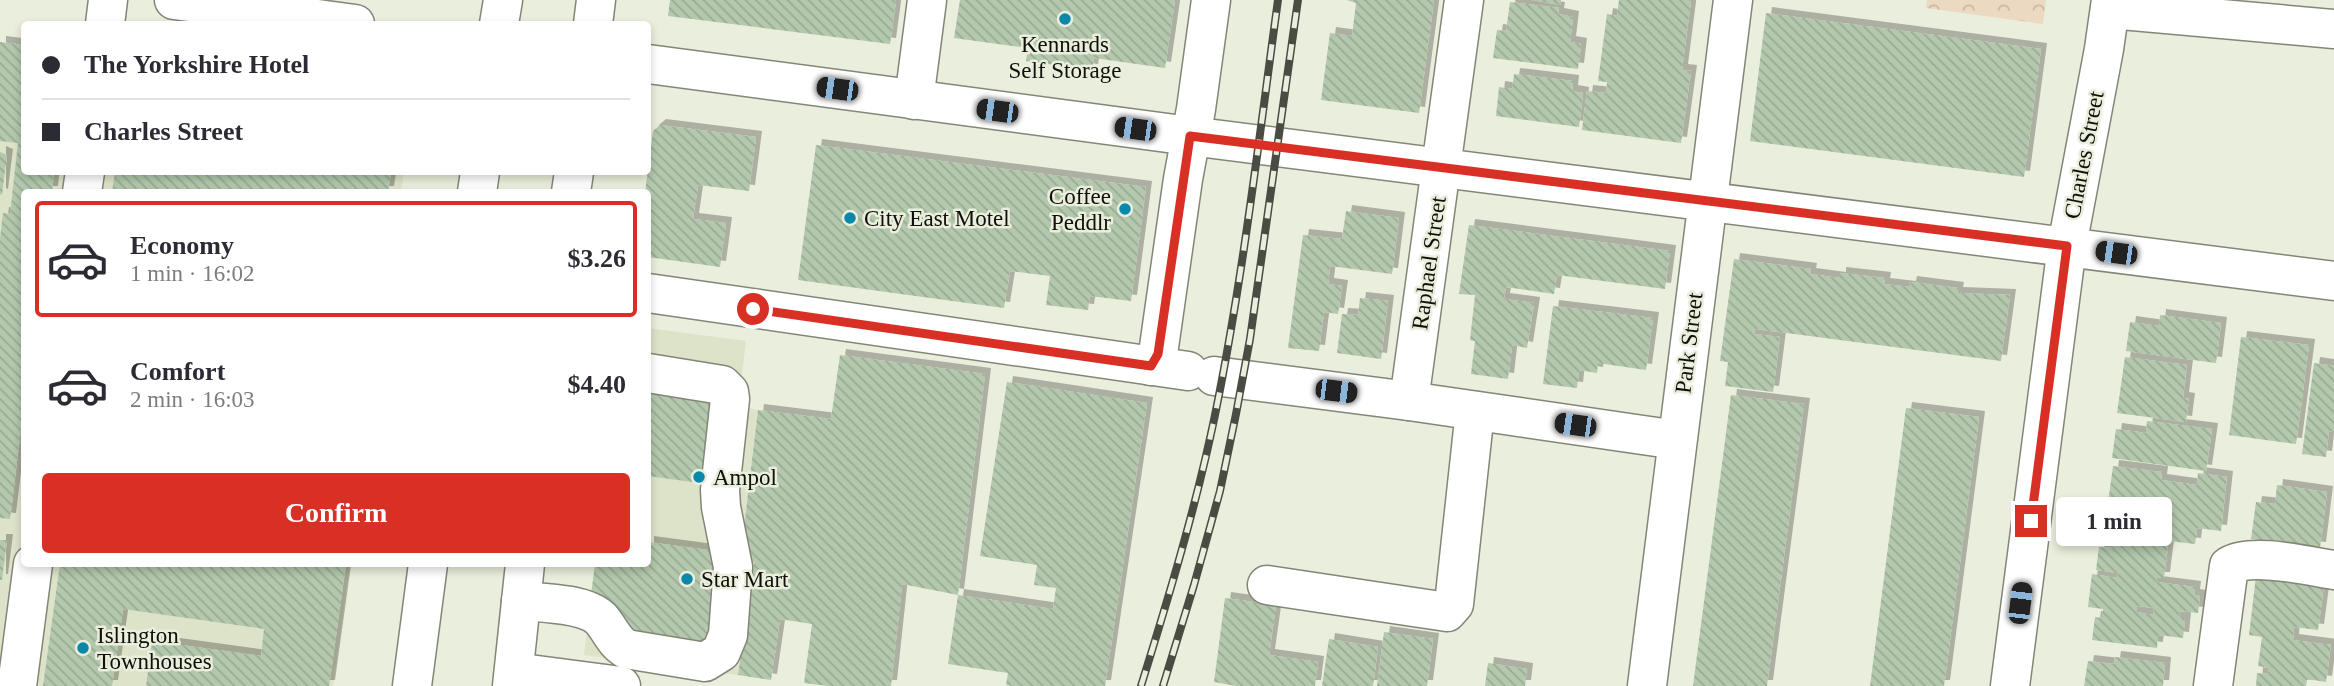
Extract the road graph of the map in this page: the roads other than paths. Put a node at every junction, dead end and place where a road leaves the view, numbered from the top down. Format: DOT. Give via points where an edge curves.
graph roads {
  1 [pos="108,0"];
  2 [pos="174,0"];
  3 [pos="503,0"];
  4 [pos="596,0"];
  5 [pos="927,0"];
  6 [pos="1211,0"];
  7 [pos="1464,0"];
  8 [pos="1733,0"];
  9 [pos="2110,4"];
  10 [pos="105,21"];
  11 [pos="332,21"];
  12 [pos="500,21"];
  13 [pos="593,21"];
  14 [pos="2334,30"];
  15 [pos="651,64"];
  16 [pos="914,100"];
  17 [pos="1190,136"];
  18 [pos="1443,168"];
  19 [pos="1706,202"];
  20 [pos="2067,246"];
  21 [pos="2334,281"];
  22 [pos="651,293"];
  23 [pos="1151,366"];
  24 [pos="651,373"];
  25 [pos="1409,401"];
  26 [pos="1475,411"];
  27 [pos="1676,440"];
  28 [pos="33,567"];
  29 [pos="428,567"];
  30 [pos="525,567"];
  31 [pos="2334,570"];
  32 [pos="1267,585"];
  33 [pos="521,601"];
  34 [pos="513,679"];
  35 [pos="17,686"];
  36 [pos="412,686"];
  37 [pos="621,686"];
  38 [pos="1647,686"];
  39 [pos="2010,686"];
  40 [pos="2213,686"];
  1 -- 10 [label="main road"];
  2 -- 11 [label="main road"];
  3 -- 12 [label="main road"];
  4 -- 13 [label="main road"];
  5 -- 16 [label="main road"];
  6 -- 17 [label="main road"];
  7 -- 18 [label="main road, Raphael Street"];
  8 -- 19 [label="main road, Park Street"];
  9 -- 14 [label="main road"];
  9 -- 20 [label="main road, Charles Street"];
  15 -- 16 [label="main road"];
  16 -- 17 [label="main road"];
  17 -- 18 [label="main road"];
  17 -- 23 [label="main road" via="1158,354"];
  18 -- 19 [label="main road"];
  18 -- 25 [label="main road, Raphael Street"];
  19 -- 20 [label="main road"];
  19 -- 27 [label="main road, Park Street"];
  20 -- 21 [label="main road"];
  20 -- 39 [label="main road, Charles Street"];
  22 -- 23 [label="main road"];
  23 -- 25 [label="main road"];
  24 -- 33 [label="main road" via="722,385 729,392 720,490 733,567 728,635 721,652 705,662 626,649 592,612"];
  25 -- 26 [label="main road"];
  26 -- 27 [label="main road"];
  26 -- 32 [label="main road" via="1454,604 1447,612"];
  27 -- 38 [label="main road, Park Street"];
  28 -- 35 [label="main road"];
  29 -- 36 [label="main road"];
  30 -- 33 [label="main road"];
  31 -- 40 [label="main road" via="2252,559 2229,566"];
  33 -- 34 [label="main road"];
  34 -- 37 [label="main road"];
}
